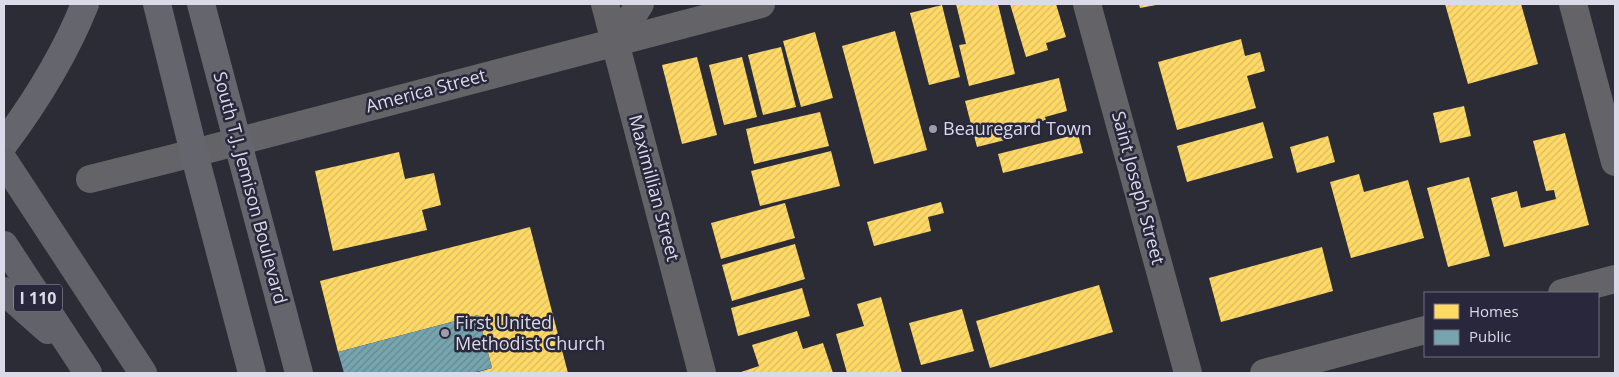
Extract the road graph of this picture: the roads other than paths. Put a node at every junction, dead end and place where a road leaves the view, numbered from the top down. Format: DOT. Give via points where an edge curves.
graph roads {
  1 [pos="85,4"];
  2 [pos="157,4"];
  3 [pos="201,4"];
  4 [pos="605,4"];
  5 [pos="640,4"];
  6 [pos="761,4"];
  7 [pos="1087,4"];
  8 [pos="1573,4"];
  9 [pos="615,42"];
  10 [pos="237,141"];
  11 [pos="4,144"];
  12 [pos="194,153"];
  13 [pos="4,161"];
  14 [pos="1615,162"];
  15 [pos="90,179"];
  16 [pos="4,245"];
  17 [pos="1615,279"];
  18 [pos="4,291"];
  19 [pos="1566,292"];
  20 [pos="1424,330"];
  21 [pos="81,363"];
  22 [pos="143,373"];
  23 [pos="252,373"];
  24 [pos="299,373"];
  25 [pos="702,373"];
  26 [pos="1188,373"];
  27 [pos="1264,373"];
  1 -- 11 [label="main road" via="49,75"];
  2 -- 12 [label="main road"];
  3 -- 10 [label="main road, South T.J. Jemison Boulevard"];
  4 -- 9 [label="street, Maximillian Street"];
  5 -- 9 [label="street"];
  6 -- 9 [label="street, America Street"];
  7 -- 26 [label="street, Saint Joseph Street"];
  8 -- 14 [label="street"];
  9 -- 10 [label="street, America Street"];
  9 -- 25 [label="street, Maximillian Street"];
  10 -- 12 [label="street, America Street"];
  10 -- 24 [label="main road, South T.J. Jemison Boulevard"];
  12 -- 15 [label="street, America Street"];
  12 -- 23 [label="main road"];
  13 -- 22 [label="highway"];
  16 -- 21 [label="highway, I 110"];
  17 -- 19 [label="street"];
  18 -- 21 [label="highway"];
  20 -- 27 [label="street"];
}
